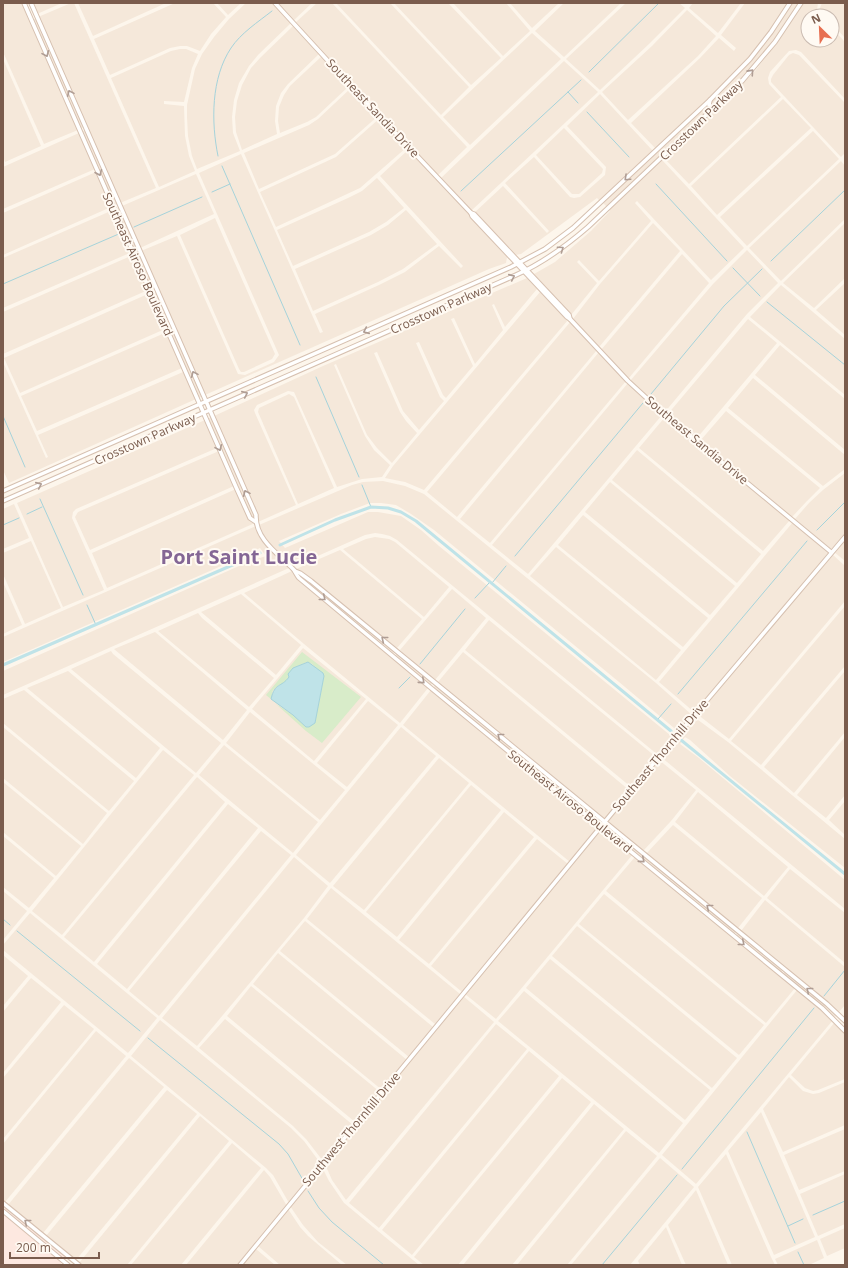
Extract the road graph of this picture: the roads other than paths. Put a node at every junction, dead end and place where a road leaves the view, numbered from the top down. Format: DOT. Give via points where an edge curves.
graph roads {
  1 [pos="24,3"];
  2 [pos="30,3"];
  3 [pos="275,3"];
  4 [pos="790,3"];
  5 [pos="801,3"];
  6 [pos="710,100"];
  7 [pos="714,109"];
  8 [pos="519,264"];
  9 [pos="526,271"];
  10 [pos="206,402"];
  11 [pos="200,404"];
  12 [pos="210,410"];
  13 [pos="204,413"];
  14 [pos="3,491"];
  15 [pos="3,501"];
  16 [pos="256,522"];
  17 [pos="845,537"];
  18 [pos="831,552"];
  19 [pos="295,571"];
  20 [pos="605,822"];
  21 [pos="601,826"];
  22 [pos="785,970"];
  23 [pos="781,975"];
  24 [pos="463,994"];
  25 [pos="845,1021"];
  26 [pos="845,1031"];
  27 [pos="3,1203"];
  28 [pos="3,1211"];
  29 [pos="68,1265"];
  30 [pos="79,1265"];
  31 [pos="240,1265"];
  1 -- 11 [label="main road, Southeast Airoso Boulevard, one-way"];
  10 -- 2 [label="main road, Southeast Airoso Boulevard, one-way"];
  3 -- 8 [label="main road, Southeast Sandia Drive"];
  4 -- 6 [label="main road, Crosstown Parkway" via="750,59"];
  7 -- 5 [label="main road, Crosstown Parkway, one-way" via="764,57"];
  6 -- 7 [label="main road" via="709,105"];
  6 -- 8 [label="main road, Crosstown Parkway, one-way" via="576,225 545,249"];
  9 -- 7 [label="main road, Crosstown Parkway, one-way" via="556,253 581,233"];
  8 -- 9 [label="main road, Southeast Sandia Drive"];
  8 -- 10 [label="main road, Crosstown Parkway, one-way"];
  12 -- 9 [label="main road, Crosstown Parkway, one-way"];
  9 -- 18 [label="main road, Southeast Sandia Drive" via="567,318 650,402"];
  10 -- 11 [label="main road, Crosstown Parkway"];
  10 -- 12 [label="main road, Southeast Airoso Boulevard"];
  11 -- 13 [label="main road, Southeast Airoso Boulevard"];
  11 -- 14 [label="main road, Crosstown Parkway"];
  12 -- 13 [label="main road, Crosstown Parkway"];
  16 -- 12 [label="main road, Southeast Airoso Boulevard, one-way" via="256,515"];
  15 -- 13 [label="main road, Crosstown Parkway, one-way"];
  13 -- 16 [label="main road, Southeast Airoso Boulevard, one-way" via="250,518"];
  16 -- 19 [label="main road, Southeast Airoso Boulevard" via="266,542"];
  17 -- 18 [label="main road, Southeast Thornhill Drive"];
  18 -- 20 [label="main road, Southeast Thornhill Drive"];
  20 -- 19 [label="main road, Southeast Airoso Boulevard, one-way" via="350,612 300,572"];
  19 -- 21 [label="main road, Southeast Airoso Boulevard, one-way" via="299,578"];
  20 -- 21 [label="main road, Southeast Thornhill Drive"];
  22 -- 20 [label="main road, Southeast Airoso Boulevard, one-way"];
  21 -- 23 [label="main road, Southeast Airoso Boulevard, one-way"];
  21 -- 24 [label="main road, Southeast Thornhill Drive"];
  22 -- 23 [label="main road"];
  25 -- 22 [label="main road, Southeast Airoso Boulevard, one-way"];
  23 -- 26 [label="main road, Southeast Airoso Boulevard" via="822,1008"];
  24 -- 31 [label="main road, Southwest Thornhill Drive"];
  30 -- 27 [label="main road, one-way"];
  28 -- 29 [label="main road"];
}
